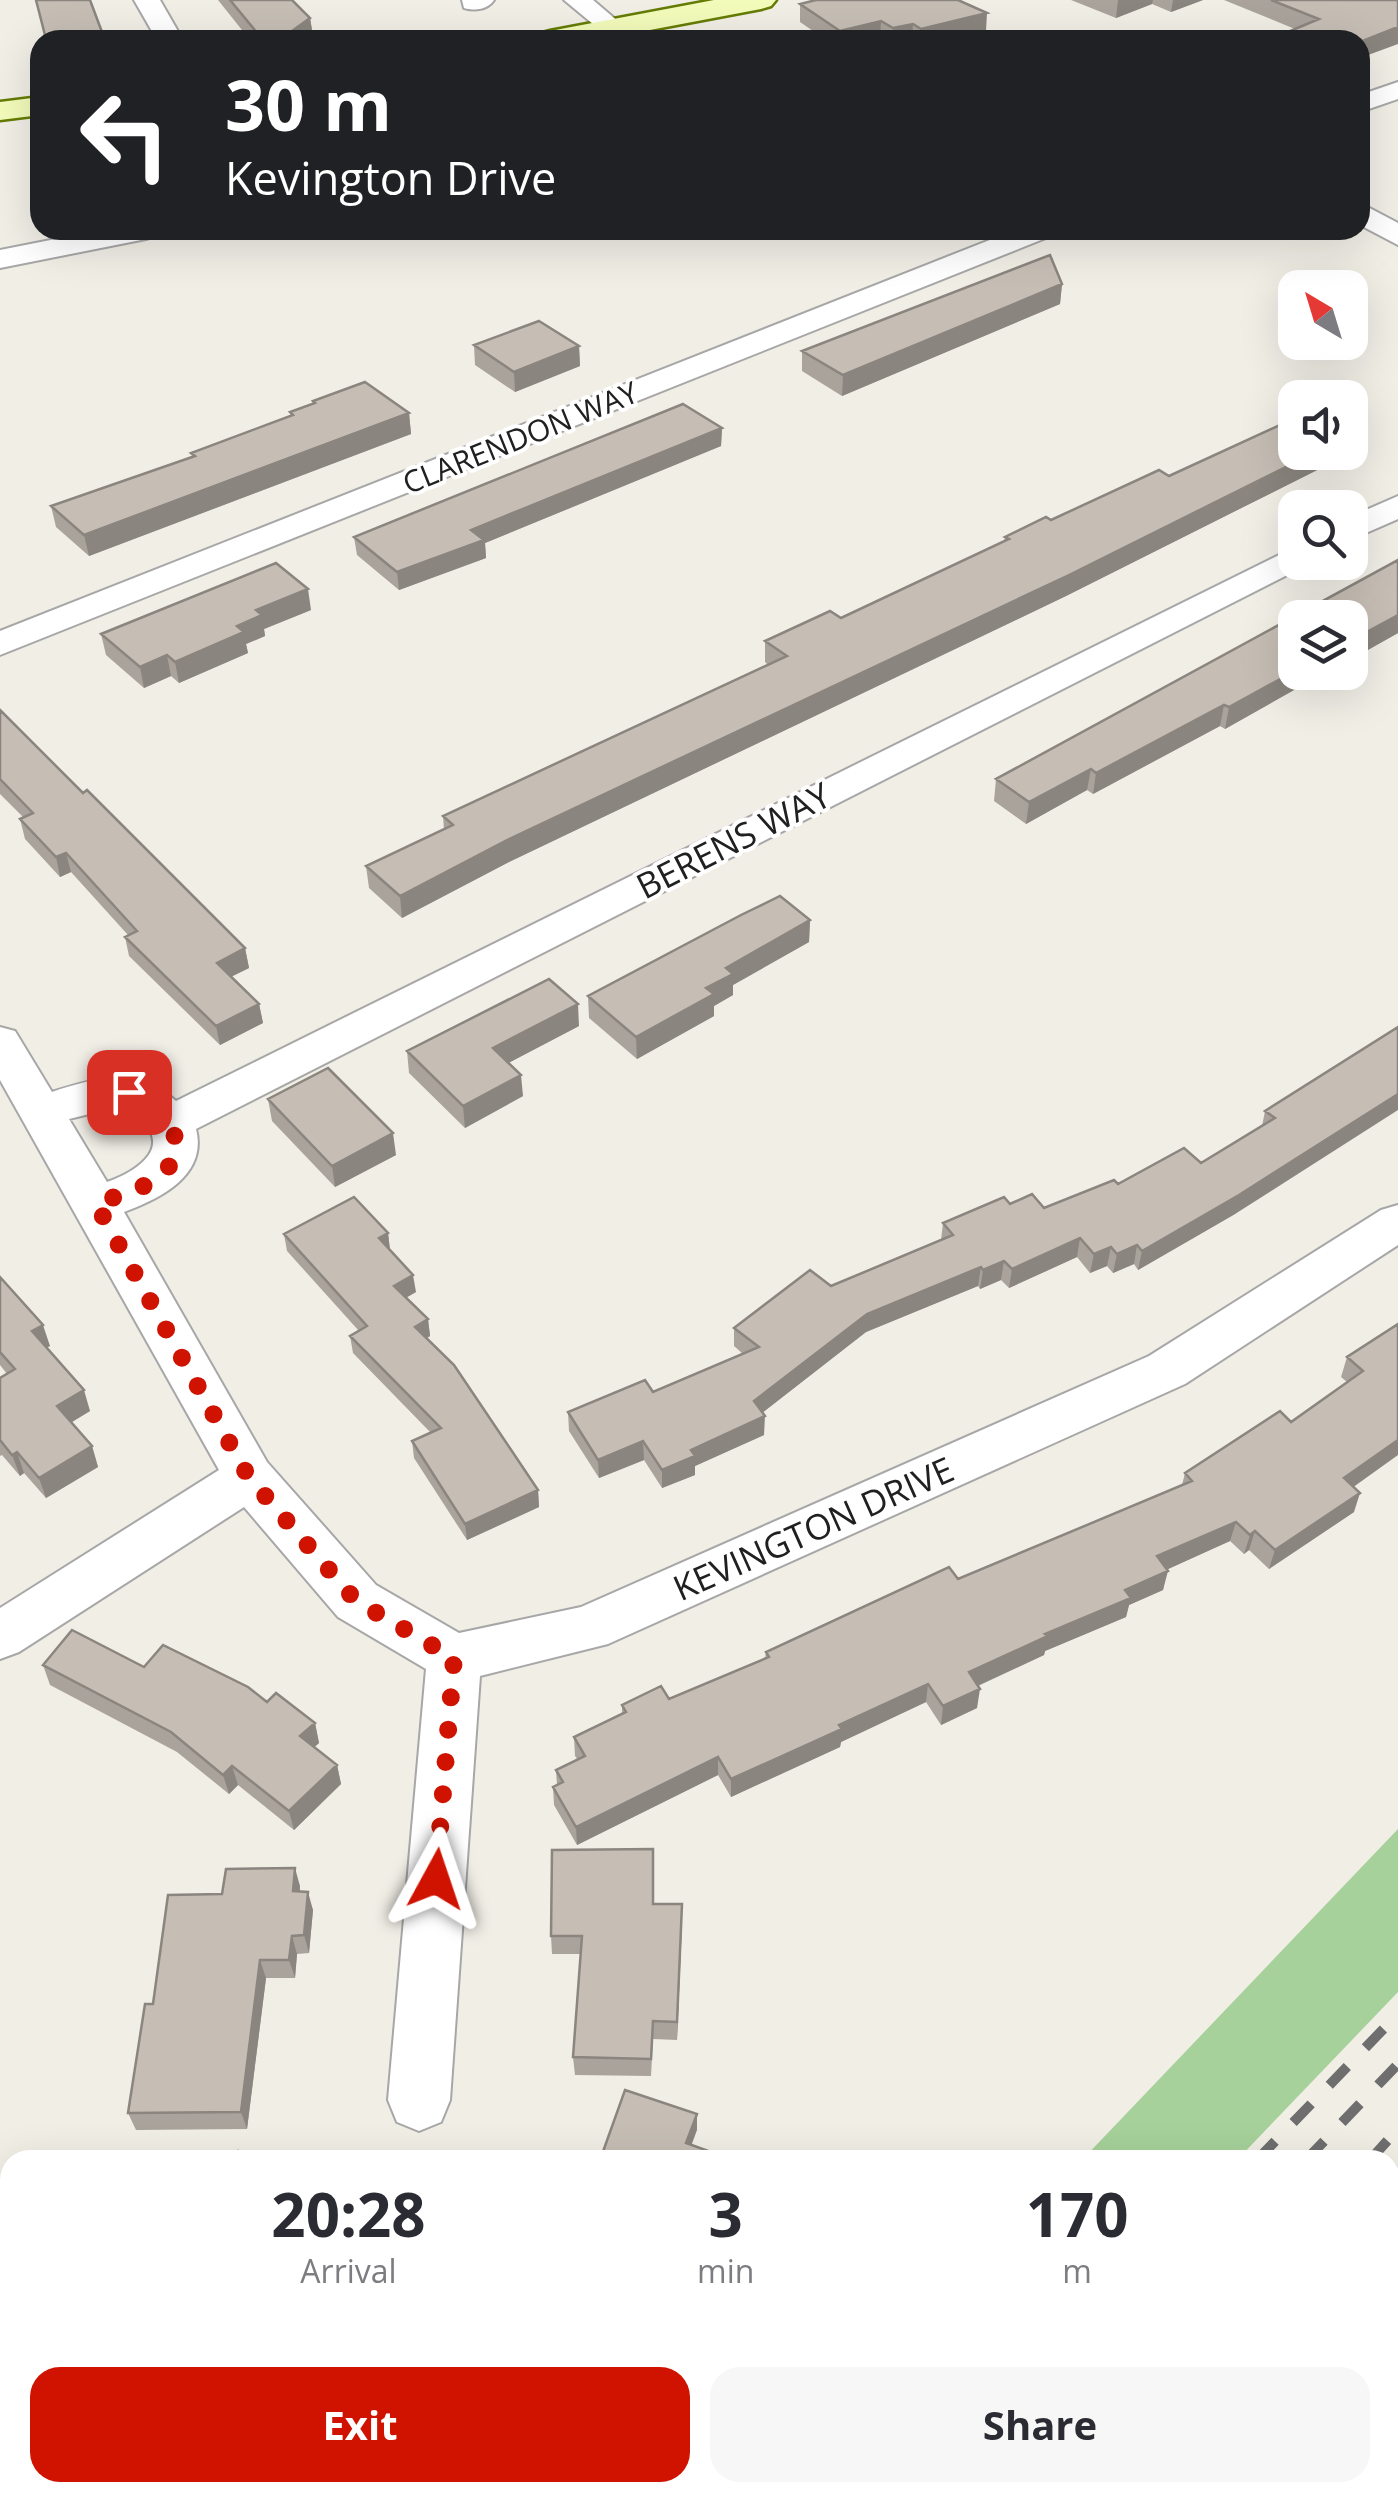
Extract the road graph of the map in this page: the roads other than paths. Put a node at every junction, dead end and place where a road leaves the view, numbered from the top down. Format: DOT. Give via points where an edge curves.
graph roads {
  1 [pos="147,0"];
  2 [pos="577,0"];
  3 [pos="761,0"];
  4 [pos="614,28"];
  5 [pos="164,30"];
  6 [pos="603,30"];
  7 [pos="1398,90"];
  8 [pos="1370,100"];
  9 [pos="30,108"];
  10 [pos="0,112"];
  11 [pos="1370,218"];
  12 [pos="1398,236"];
  13 [pos="96,240"];
  14 [pos="1016,240"];
  15 [pos="0,259"];
  16 [pos="1398,506"];
  17 [pos="1368,521"];
  18 [pos="1278,567"];
  19 [pos="0,644"];
  20 [pos="0,1042"];
  21 [pos="42,1112"];
  22 [pos="172,1122"];
  23 [pos="96,1204"];
  24 [pos="1398,1222"];
  25 [pos="248,1476"];
  26 [pos="0,1636"];
  27 [pos="454,1658"];
  28 [pos="419,2100"];
  1 -- 5 [label="street"];
  2 -- 4 [label="street"];
  3 -- 4 [label="street"];
  4 -- 6 [label="street"];
  7 -- 8 [label="street"];
  9 -- 10 [label="street"];
  11 -- 12 [label="street"];
  13 -- 15 [label="street"];
  14 -- 19 [label="street, CLARENDON WAY"];
  16 -- 17 [label="street"];
  18 -- 22 [label="street, BERENS WAY"];
  20 -- 21 [label="street"];
  21 -- 22 [label="street" via="100,1092 129,1092"];
  21 -- 23 [label="street"];
  22 -- 23 [label="street" via="177,1146 170,1161 150,1182"];
  23 -- 25 [label="street"];
  24 -- 27 [label="street, KEVINGTON DRIVE" via="1167,1370 589,1628"];
  25 -- 26 [label="street"];
  25 -- 27 [label="street" via="356,1601"];
  27 -- 28 [label="street"];
}
